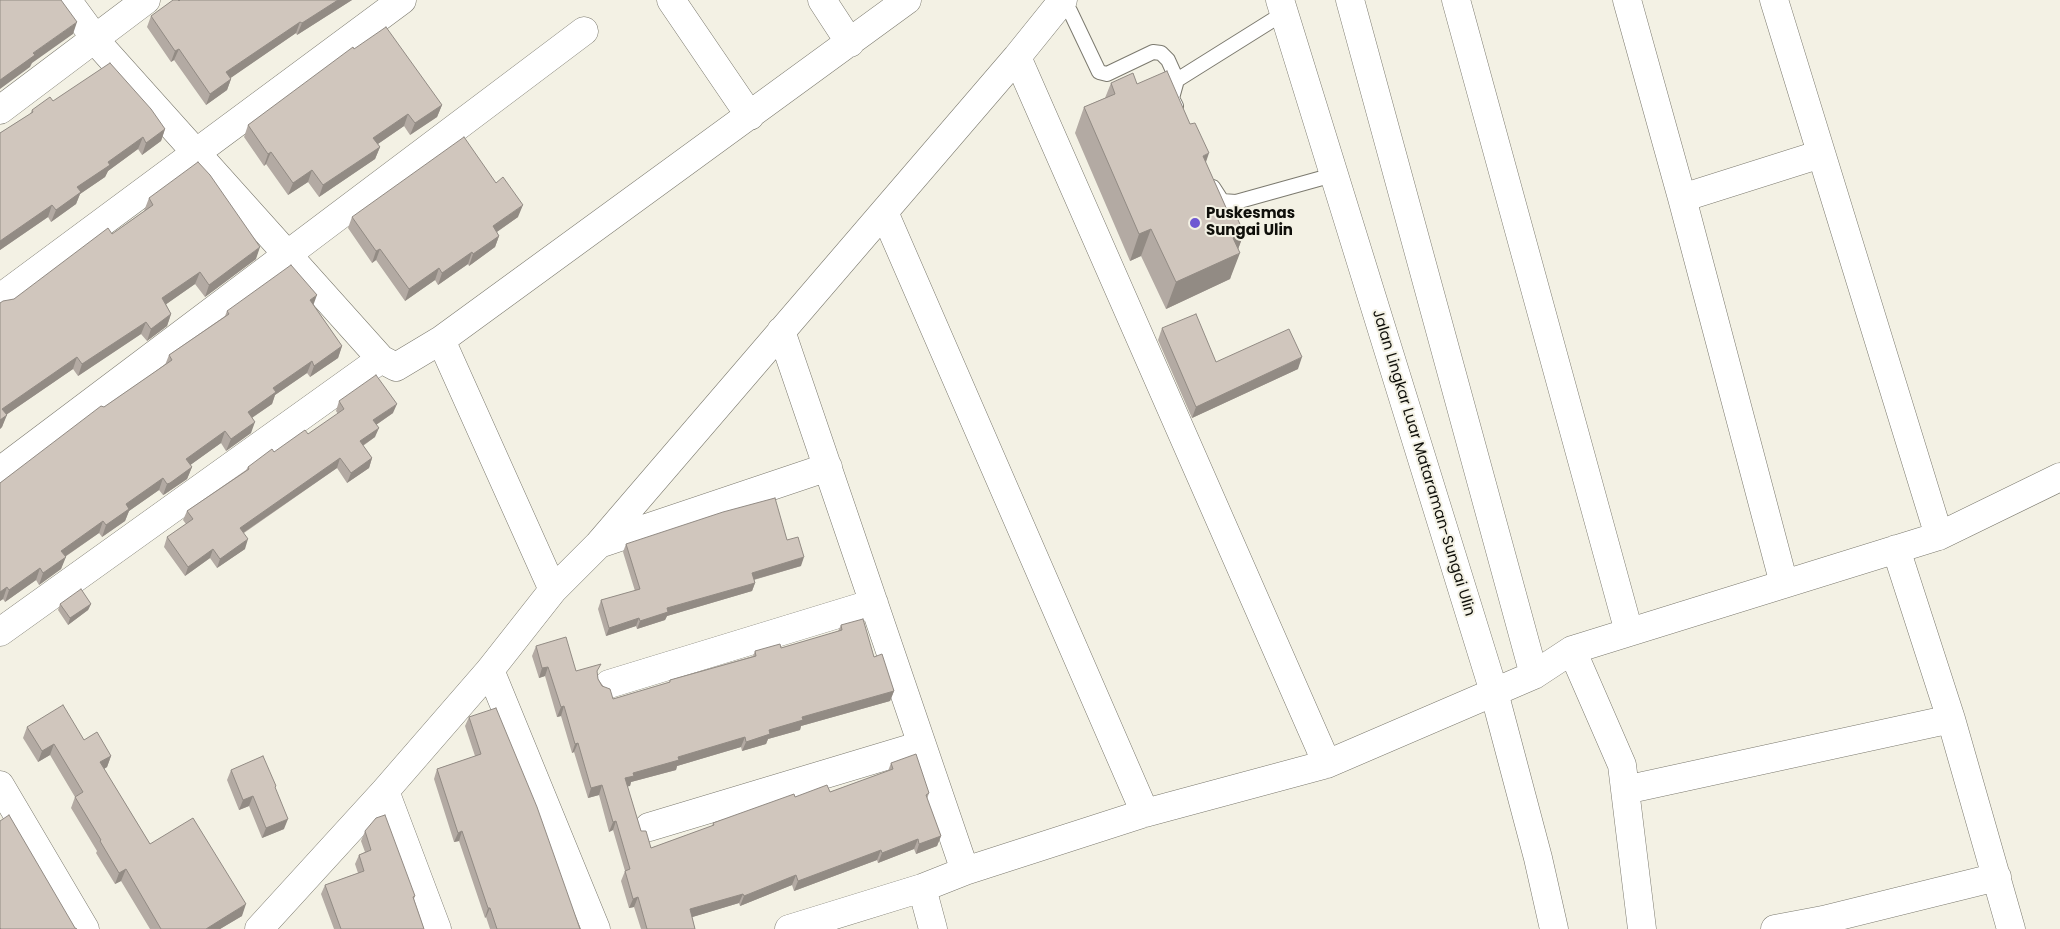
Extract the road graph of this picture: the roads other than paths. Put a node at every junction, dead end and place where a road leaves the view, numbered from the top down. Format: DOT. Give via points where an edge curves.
graph roads {
  1 [pos="67,0"];
  2 [pos="146,0"];
  3 [pos="402,0"];
  4 [pos="671,0"];
  5 [pos="822,0"];
  6 [pos="907,0"];
  7 [pos="1350,0"];
  8 [pos="1456,0"];
  9 [pos="1627,0"];
  10 [pos="1774,0"];
  11 [pos="1061,2"];
  12 [pos="1282,6"];
  13 [pos="584,30"];
  14 [pos="95,39"];
  15 [pos="850,43"];
  16 [pos="1017,57"];
  17 [pos="1177,80"];
  18 [pos="0,110"];
  19 [pos="1180,114"];
  20 [pos="750,116"];
  21 [pos="196,153"];
  22 [pos="1821,154"];
  23 [pos="1207,173"];
  24 [pos="1333,175"];
  25 [pos="1682,198"];
  26 [pos="884,212"];
  27 [pos="288,254"];
  28 [pos="0,298"];
  29 [pos="781,331"];
  30 [pos="441,340"];
  31 [pos="381,359"];
  32 [pos="828,467"];
  33 [pos="0,471"];
  34 [pos="2060,477"];
  35 [pos="1939,536"];
  36 [pos="598,545"];
  37 [pos="1896,548"];
  38 [pos="1784,584"];
  39 [pos="553,590"];
  40 [pos="874,603"];
  41 [pos="0,632"];
  42 [pos="1629,632"];
  43 [pos="1572,650"];
  44 [pos="490,670"];
  45 [pos="1534,675"];
  46 [pos="609,684"];
  47 [pos="1494,692"];
  48 [pos="1951,719"];
  49 [pos="922,744"];
  50 [pos="1327,764"];
  51 [pos="0,785"];
  52 [pos="1625,790"];
  53 [pos="385,791"];
  54 [pos="1145,813"];
  55 [pos="649,827"];
  56 [pos="965,871"];
  57 [pos="1996,877"];
  58 [pos="922,888"];
  59 [pos="282,919"];
  60 [pos="86,929"];
  61 [pos="260,929"];
  62 [pos="437,929"];
  63 [pos="596,929"];
  64 [pos="789,929"];
  65 [pos="933,929"];
  66 [pos="1554,929"];
  67 [pos="1642,929"];
  68 [pos="1775,929"];
  69 [pos="2011,929"];
  1 -- 14 [label="street"];
  2 -- 14 [label="street"];
  3 -- 21 [label="street"];
  4 -- 20 [label="street"];
  5 -- 15 [label="street"];
  6 -- 15 [label="street"];
  7 -- 45 [label="street"];
  8 -- 42 [label="street"];
  9 -- 25 [label="street"];
  10 -- 22 [label="street"];
  11 -- 16 [label="street"];
  11 -- 17 [label="lane" via="1070,11 1099,72 1107,74 1153,52 1161,53 1168,60"];
  12 -- 17 [label="lane"];
  12 -- 24 [label="street, Jalan Lingkar Luar Mataraman-Sungai Ulin"];
  13 -- 27 [label="street"];
  14 -- 18 [label="street"];
  14 -- 21 [label="street"];
  15 -- 20 [label="street"];
  16 -- 26 [label="street"];
  16 -- 50 [label="street"];
  17 -- 19 [label="lane" via="1172,98"];
  20 -- 30 [label="street"];
  21 -- 27 [label="street"];
  21 -- 28 [label="street"];
  22 -- 25 [label="street"];
  22 -- 35 [label="street"];
  23 -- 24 [label="lane" via="1222,201 1236,202"];
  24 -- 47 [label="street, Jalan Lingkar Luar Mataraman-Sungai Ulin"];
  25 -- 38 [label="street"];
  26 -- 29 [label="street"];
  26 -- 54 [label="street"];
  27 -- 31 [label="street"];
  27 -- 33 [label="street"];
  29 -- 32 [label="street"];
  29 -- 36 [label="street"];
  30 -- 31 [label="street" via="396,367"];
  30 -- 39 [label="street"];
  31 -- 41 [label="street"];
  32 -- 36 [label="street"];
  32 -- 40 [label="street"];
  34 -- 35 [label="street"];
  35 -- 37 [label="street"];
  36 -- 39 [label="street"];
  37 -- 38 [label="street"];
  37 -- 48 [label="street"];
  38 -- 42 [label="street"];
  39 -- 44 [label="street"];
  40 -- 46 [label="street"];
  40 -- 49 [label="street"];
  42 -- 43 [label="street"];
  43 -- 45 [label="street"];
  43 -- 52 [label="street" via="1622,765"];
  44 -- 53 [label="street"];
  44 -- 63 [label="street"];
  45 -- 47 [label="street"];
  47 -- 50 [label="street"];
  47 -- 66 [label="street, Jalan Lingkar Luar Mataraman-Sungai Ulin"];
  48 -- 52 [label="street"];
  48 -- 57 [label="street"];
  49 -- 55 [label="street"];
  49 -- 56 [label="street"];
  50 -- 54 [label="street"];
  51 -- 60 [label="street"];
  52 -- 67 [label="street"];
  53 -- 59 [label="street"];
  53 -- 62 [label="street"];
  54 -- 56 [label="street"];
  56 -- 58 [label="street"];
  57 -- 68 [label="street"];
  57 -- 69 [label="street"];
  58 -- 64 [label="street"];
  58 -- 65 [label="street"];
  59 -- 61 [label="street"];
}
